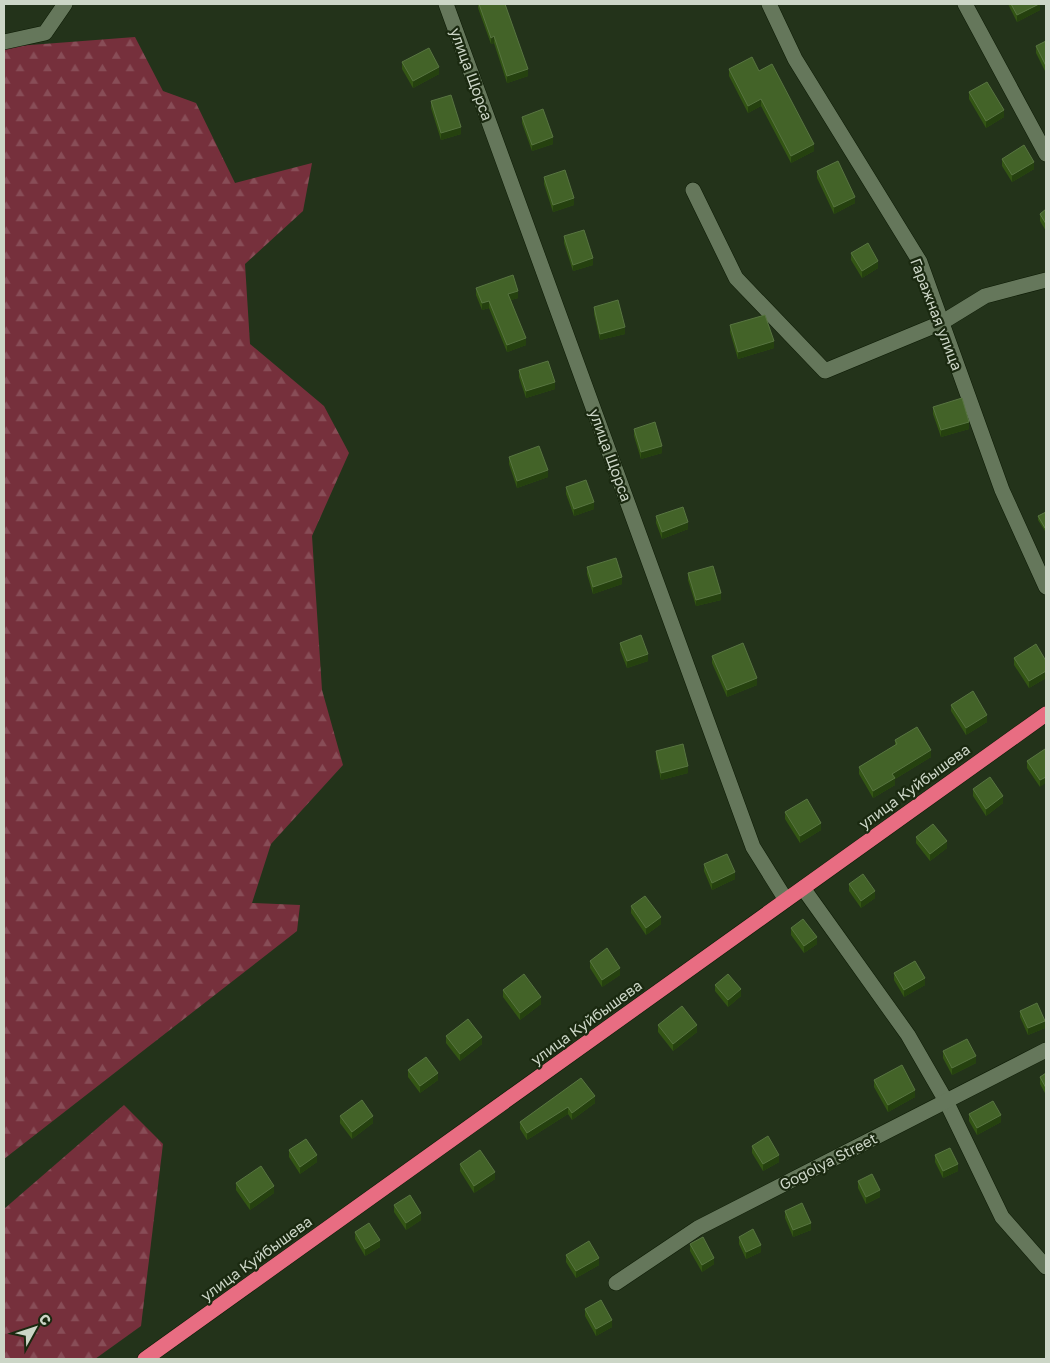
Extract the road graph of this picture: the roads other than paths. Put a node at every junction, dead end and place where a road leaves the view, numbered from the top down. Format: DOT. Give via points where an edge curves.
graph roads {
  1 [pos="65,4"];
  2 [pos="446,4"];
  3 [pos="769,4"];
  4 [pos="965,4"];
  5 [pos="4,42"];
  6 [pos="1046,154"];
  7 [pos="693,190"];
  8 [pos="1046,280"];
  9 [pos="941,323"];
  10 [pos="1046,587"];
  11 [pos="1046,714"];
  12 [pos="803,888"];
  13 [pos="786,900"];
  14 [pos="1046,1050"];
  15 [pos="946,1101"];
  16 [pos="1046,1267"];
  17 [pos="616,1283"];
  18 [pos="146,1359"];
  1 -- 5 [label="street" via="44,33"];
  2 -- 13 [label="street, улица Щорса" via="753,847"];
  3 -- 9 [label="street, Гаражная улица" via="795,59 920,262"];
  4 -- 6 [label="street"];
  7 -- 9 [label="street" via="736,278 825,371"];
  8 -- 9 [label="street" via="985,296"];
  9 -- 10 [label="street, Гаражная улица" via="1002,490"];
  11 -- 12 [label="highway, улица Куйбышева"];
  12 -- 13 [label="highway, улица Куйбышева"];
  12 -- 15 [label="street" via="908,1034"];
  13 -- 18 [label="highway, улица Куйбышева"];
  14 -- 15 [label="street, Gogolya Street"];
  15 -- 16 [label="street" via="1002,1217"];
  15 -- 17 [label="street, Gogolya Street" via="698,1228"];
}
